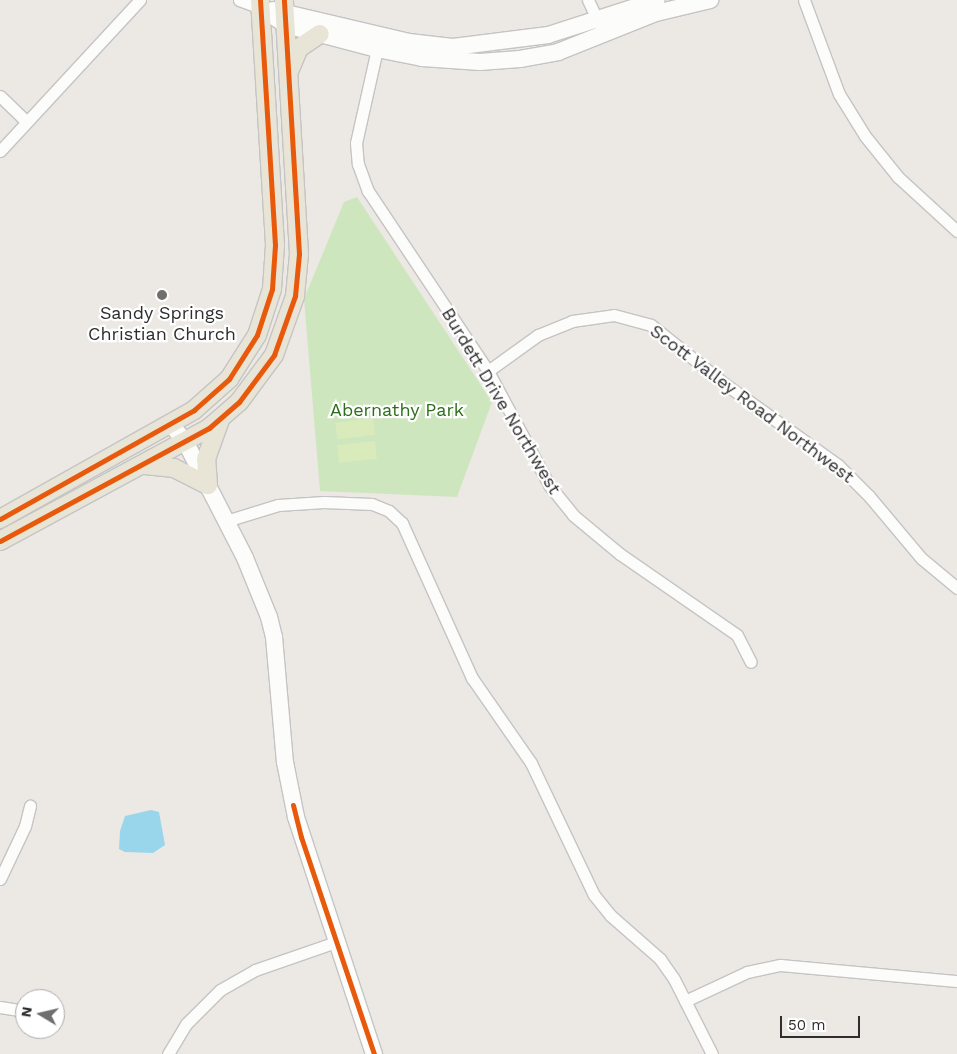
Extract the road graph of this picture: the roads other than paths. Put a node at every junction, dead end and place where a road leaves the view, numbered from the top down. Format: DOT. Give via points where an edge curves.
graph roads {
  1 [pos="140,0"];
  2 [pos="239,0"];
  3 [pos="588,0"];
  4 [pos="657,0"];
  5 [pos="710,0"];
  6 [pos="804,0"];
  7 [pos="260,4"];
  8 [pos="285,12"];
  9 [pos="600,28"];
  10 [pos="320,34"];
  11 [pos="377,49"];
  12 [pos="289,72"];
  13 [pos="0,96"];
  14 [pos="27,122"];
  15 [pos="0,151"];
  16 [pos="273,209"];
  17 [pos="957,231"];
  18 [pos="488,372"];
  19 [pos="221,419"];
  20 [pos="171,424"];
  21 [pos="186,442"];
  22 [pos="144,465"];
  23 [pos="208,485"];
  24 [pos="0,519"];
  25 [pos="226,521"];
  26 [pos="0,541"];
  27 [pos="957,588"];
  28 [pos="751,662"];
  29 [pos="30,806"];
  30 [pos="0,879"];
  31 [pos="336,942"];
  32 [pos="957,981"];
  33 [pos="685,1001"];
  34 [pos="0,1007"];
  35 [pos="15,1010"];
  36 [pos="168,1054"];
  37 [pos="374,1054"];
  38 [pos="712,1054"];
  1 -- 14 [label="street"];
  2 -- 7 [label="street"];
  3 -- 9 [label="street"];
  4 -- 9 [label="street"];
  5 -- 9 [label="street"];
  6 -- 17 [label="street" via="839,94 865,136 898,176"];
  7 -- 8 [label="street"];
  7 -- 16 [label="main road"];
  8 -- 9 [label="street" via="382,37 445,46 532,39"];
  8 -- 10 [label="street"];
  8 -- 12 [label="main road"];
  9 -- 11 [label="street" via="558,52 500,61 440,60"];
  10 -- 11 [label="street"];
  10 -- 12 [label="main road" via="299,48"];
  11 -- 18 [label="street, Burdett Drive Northwest" via="356,143 358,164 368,191"];
  12 -- 19 [label="main road" via="299,234 295,296 283,337 266,369 240,402"];
  13 -- 14 [label="street"];
  14 -- 15 [label="street"];
  16 -- 20 [label="main road" via="273,281 257,335 219,389"];
  16 -- 21 [label="main road" via="284,240 287,263 286,285 274,330 246,380 221,406 196,425"];
  18 -- 27 [label="street, Scott Valley Road Northwest" via="538,335 572,321 614,315 651,325 725,384 838,465 921,558"];
  18 -- 28 [label="street, Burdett Drive Northwest" via="549,485 573,515 620,554 737,635"];
  19 -- 21 [label="main road"];
  19 -- 23 [label="main road" via="208,449"];
  20 -- 21 [label="street"];
  20 -- 24 [label="main road"];
  21 -- 22 [label="main road"];
  21 -- 23 [label="street"];
  22 -- 23 [label="main road" via="174,468"];
  22 -- 26 [label="main road"];
  23 -- 25 [label="street"];
  25 -- 31 [label="street" via="246,558 269,617 274,637 285,762 294,811"];
  25 -- 33 [label="street" via="278,505 324,502 372,504 389,511 402,523 472,678 531,762 594,895 610,915 660,959"];
  29 -- 30 [label="street" via="25,826"];
  31 -- 36 [label="street" via="255,970 220,990 186,1024"];
  31 -- 37 [label="street"];
  32 -- 33 [label="street" via="780,965 747,972"];
  33 -- 38 [label="street"];
  34 -- 35 [label="street"];
}
